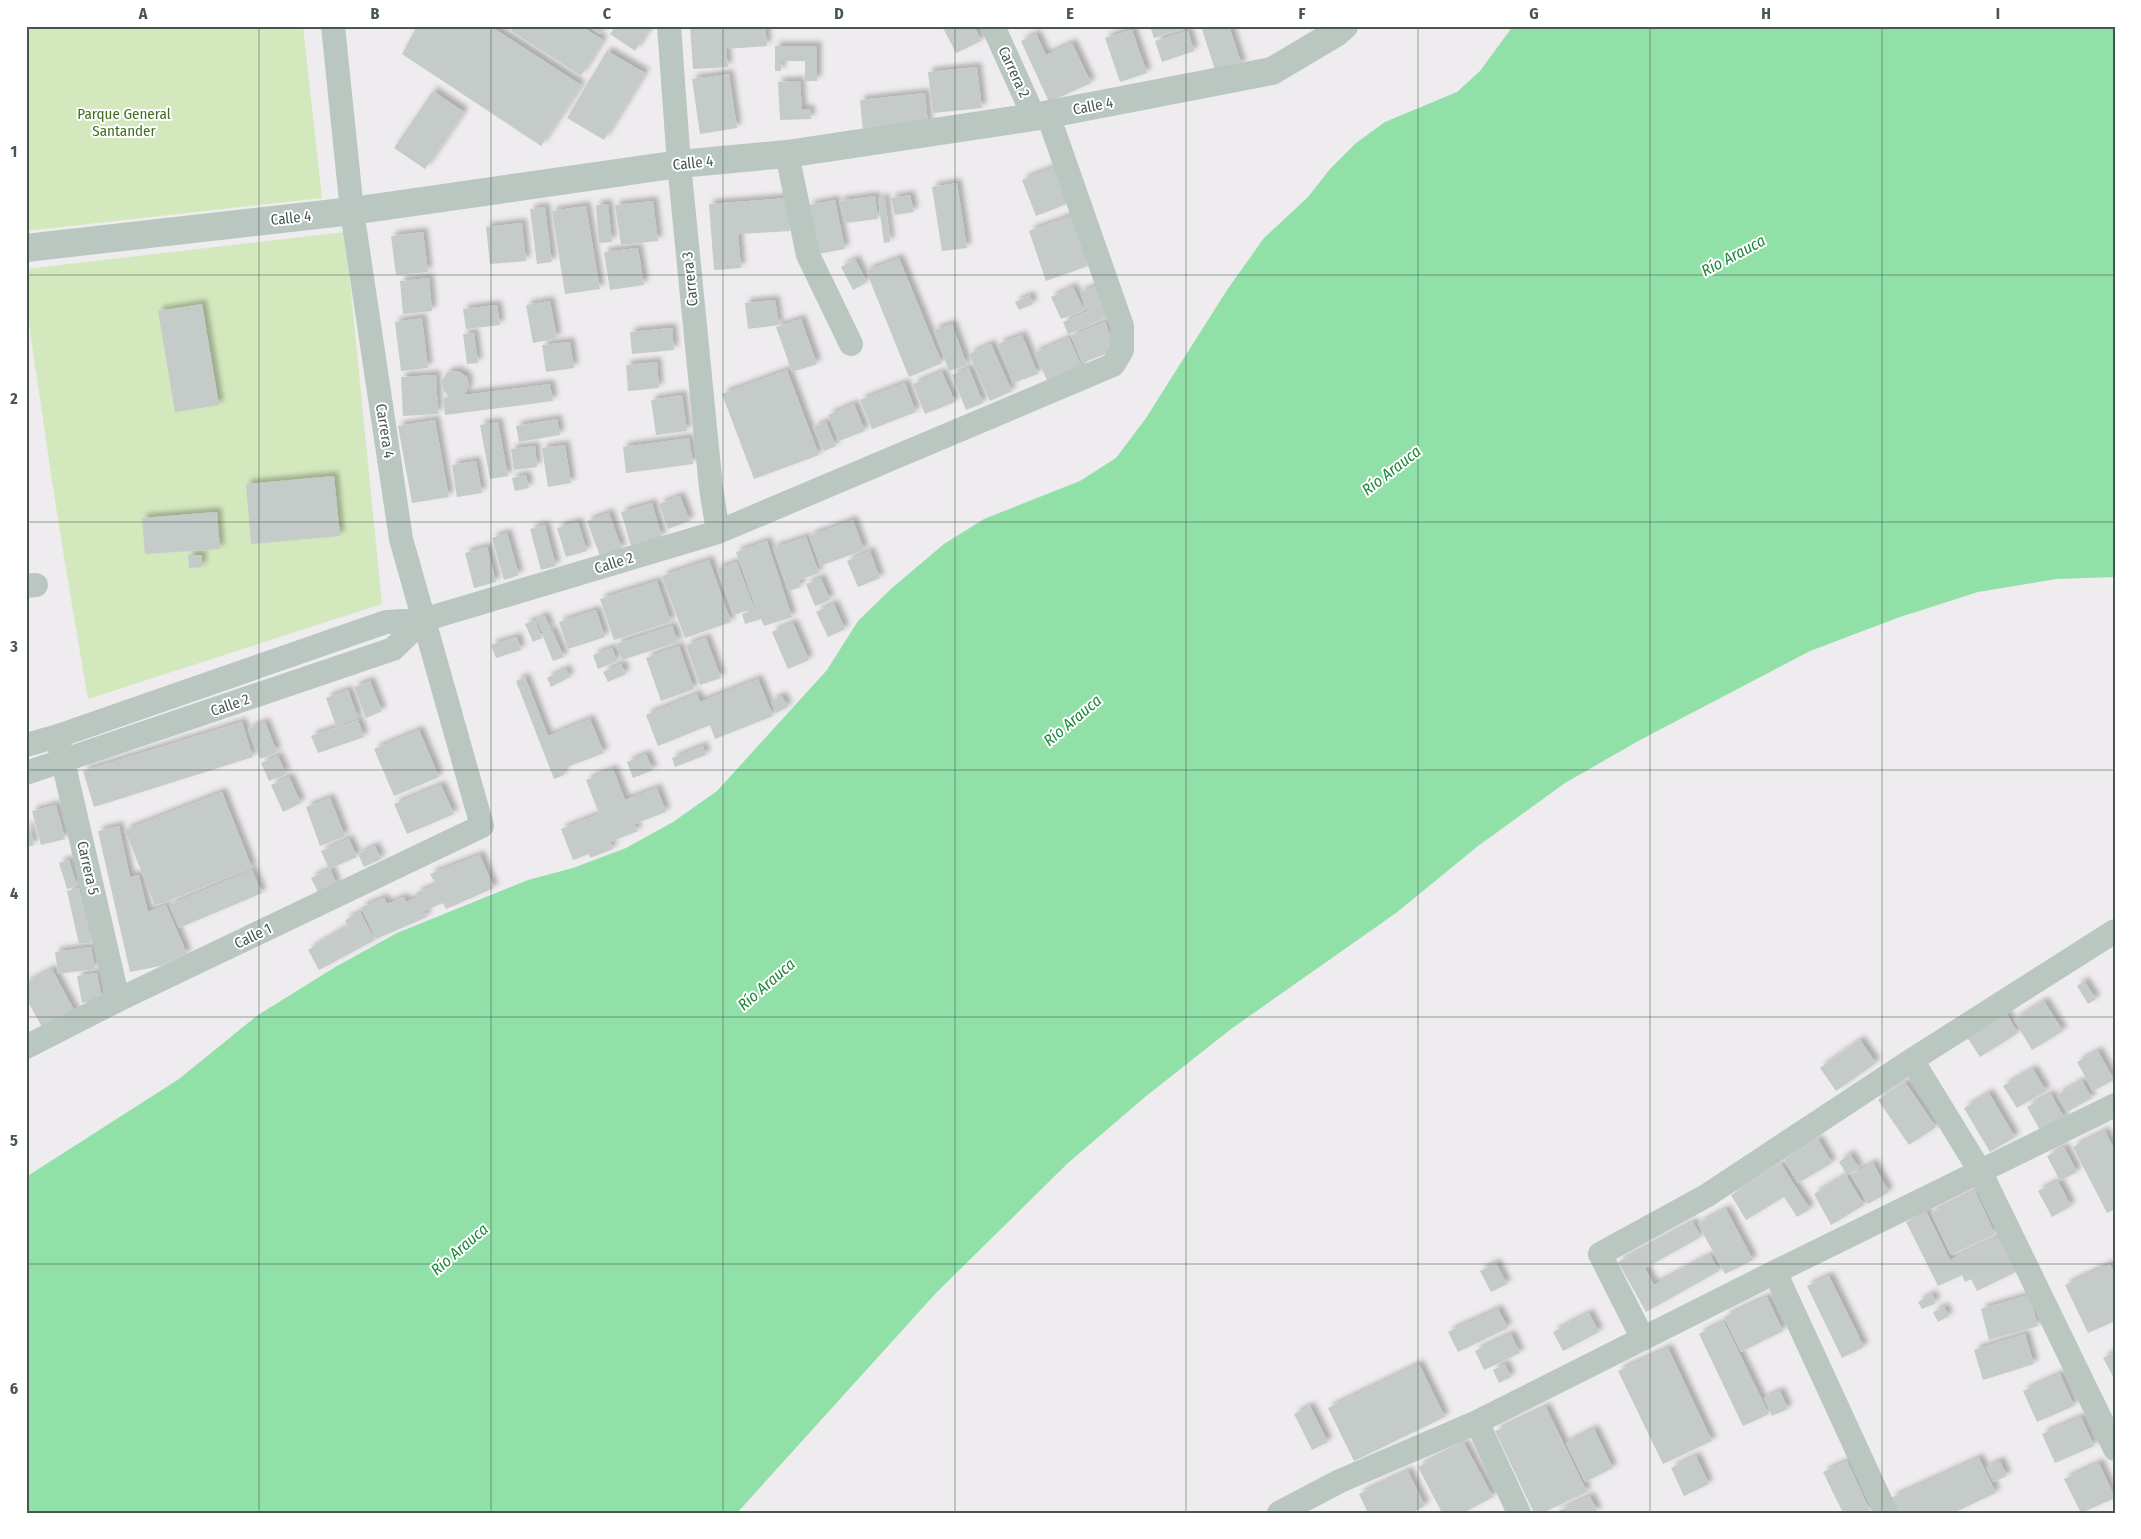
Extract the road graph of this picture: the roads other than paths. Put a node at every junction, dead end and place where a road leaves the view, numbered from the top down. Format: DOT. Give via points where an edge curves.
graph roads {
  1 [pos="334,26"];
  2 [pos="669,26"];
  3 [pos="993,26"];
  4 [pos="1344,26"];
  5 [pos="1041,116"];
  6 [pos="787,154"];
  7 [pos="679,164"];
  8 [pos="352,211"];
  9 [pos="26,248"];
  10 [pos="852,344"];
  11 [pos="718,532"];
  12 [pos="423,620"];
  13 [pos="58,736"];
  14 [pos="26,745"];
  15 [pos="63,762"];
  16 [pos="26,773"];
  17 [pos="482,826"];
  18 [pos="2115,931"];
  19 [pos="118,1000"];
  20 [pos="26,1047"];
  21 [pos="1912,1060"];
  22 [pos="2115,1105"];
  23 [pos="1980,1172"];
  24 [pos="1775,1272"];
  25 [pos="1643,1339"];
  26 [pos="1477,1422"];
  27 [pos="2115,1449"];
  28 [pos="1279,1513"];
  29 [pos="1519,1513"];
  30 [pos="1886,1513"];
  1 -- 8 [label="street, Carrera 4"];
  2 -- 7 [label="street, Carrera 3"];
  3 -- 5 [label="street, Carrera 2"];
  4 -- 5 [label="street, Calle 4" via="1272,71"];
  5 -- 6 [label="street, Calle 4"];
  5 -- 11 [label="street, Carrera 2" via="1122,326 1122,350 1113,365"];
  6 -- 7 [label="street, Calle 4"];
  6 -- 10 [label="street" via="808,255"];
  7 -- 8 [label="street, Calle 4"];
  7 -- 11 [label="street, Carrera 3" via="710,488"];
  8 -- 9 [label="street, Calle 4"];
  8 -- 12 [label="street, Carrera 4" via="401,538"];
  11 -- 12 [label="street, Calle 2"];
  12 -- 13 [label="street, Calle 2" via="386,622"];
  12 -- 15 [label="street, Calle 2" via="393,649"];
  12 -- 17 [label="street, Carrera 4"];
  13 -- 14 [label="street, Calle 2"];
  13 -- 15 [label="street, Carrera 5"];
  15 -- 16 [label="street, Calle 2"];
  15 -- 19 [label="street, Carrera 5"];
  17 -- 19 [label="street, Calle 1"];
  18 -- 21 [label="street"];
  19 -- 20 [label="street, Calle 1"];
  21 -- 23 [label="street"];
  21 -- 25 [label="street" via="1706,1196 1600,1254"];
  22 -- 23 [label="street"];
  23 -- 24 [label="street"];
  23 -- 27 [label="street"];
  24 -- 25 [label="street"];
  24 -- 30 [label="street"];
  25 -- 26 [label="street"];
  26 -- 28 [label="street" via="1340,1481"];
  26 -- 29 [label="street"];
}
